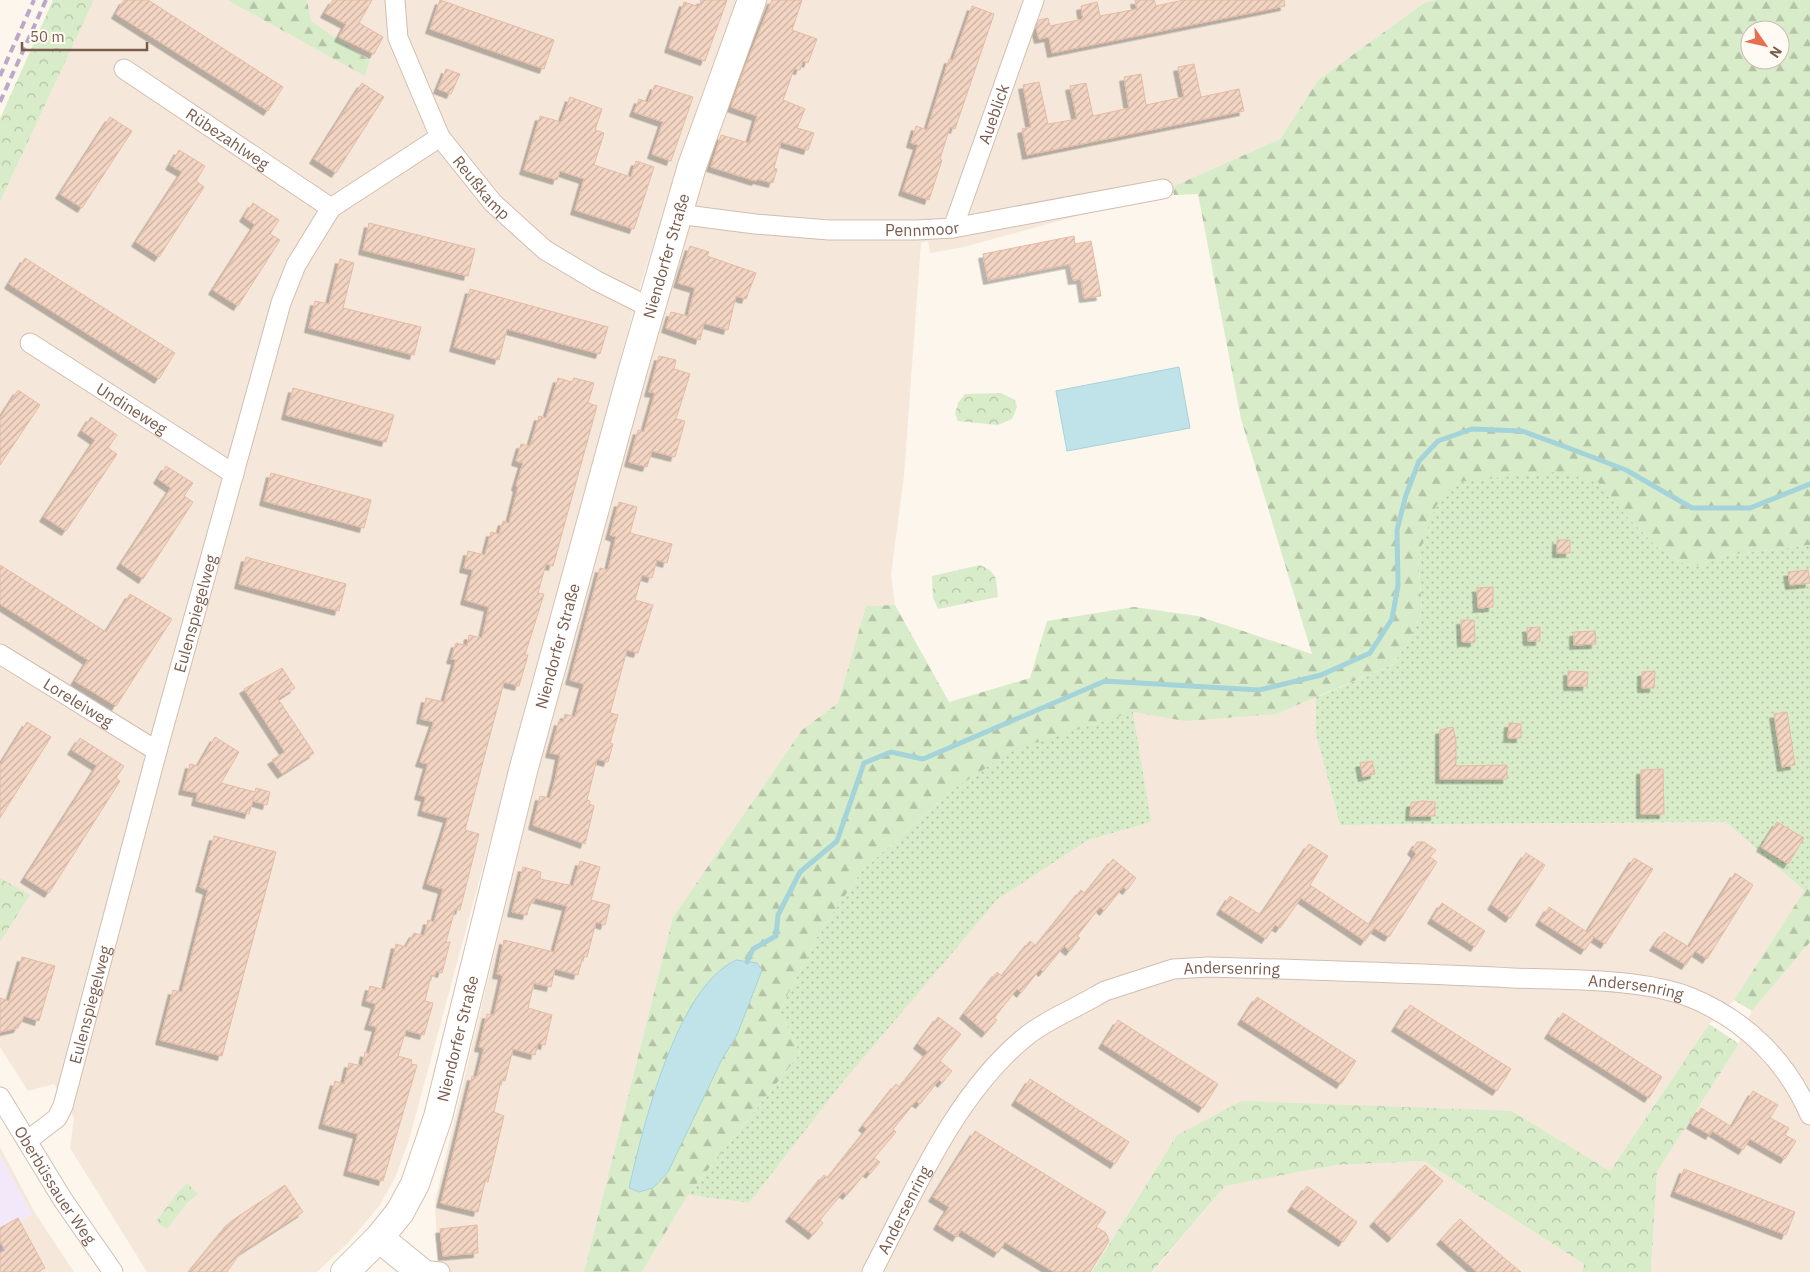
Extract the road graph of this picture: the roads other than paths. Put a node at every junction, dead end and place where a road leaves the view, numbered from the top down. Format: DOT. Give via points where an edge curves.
graph roads {
  1 [pos="395,0"];
  2 [pos="752,0"];
  3 [pos="1034,0"];
  4 [pos="124,69"];
  5 [pos="440,137"];
  6 [pos="1163,189"];
  7 [pos="332,208"];
  8 [pos="678,214"];
  9 [pos="953,228"];
  10 [pos="651,308"];
  11 [pos="30,343"];
  12 [pos="234,474"];
  13 [pos="0,654"];
  14 [pos="157,750"];
  15 [pos="0,1097"];
  16 [pos="1810,1115"];
  17 [pos="28,1141"];
  18 [pos="379,1238"];
  19 [pos="427,1271"];
  20 [pos="113,1272"];
  21 [pos="345,1272"];
  22 [pos="872,1272"];
  1 -- 5 [label="street, Reußkamp" via="398,38"];
  2 -- 8 [label="main road, Niendorfer Straße"];
  3 -- 9 [label="street, Aueblick"];
  4 -- 7 [label="street, Rübezahlweg"];
  5 -- 7 [label="street, Eulenspiegelweg"];
  5 -- 10 [label="street, Reußkamp" via="493,203 544,250"];
  6 -- 9 [label="street, Pennmoor"];
  7 -- 12 [label="street, Eulenspiegelweg" via="296,265 281,303"];
  8 -- 9 [label="street, Pennmoor" via="829,230"];
  8 -- 10 [label="main road, Niendorfer Straße"];
  10 -- 18 [label="main road, Niendorfer Straße" via="523,771 438,1117 415,1184 400,1212"];
  11 -- 12 [label="street, Undineweg"];
  12 -- 14 [label="street, Eulenspiegelweg"];
  13 -- 14 [label="street, Loreleiweg"];
  14 -- 17 [label="street, Eulenspiegelweg" via="63,1106 57,1118"];
  15 -- 17 [label="street, Oberbüssauer Weg"];
  16 -- 22 [label="street, Andersenring" via="1779,1061 1761,1041 1708,1005 1664,990 1605,982 1173,968 1105,990 1030,1034 986,1076 949,1129"];
  17 -- 20 [label="street, Oberbüssauer Weg" via="63,1200"];
  18 -- 19 [label="main road"];
  18 -- 21 [label="main road, Niendorfer Straße"];
}
